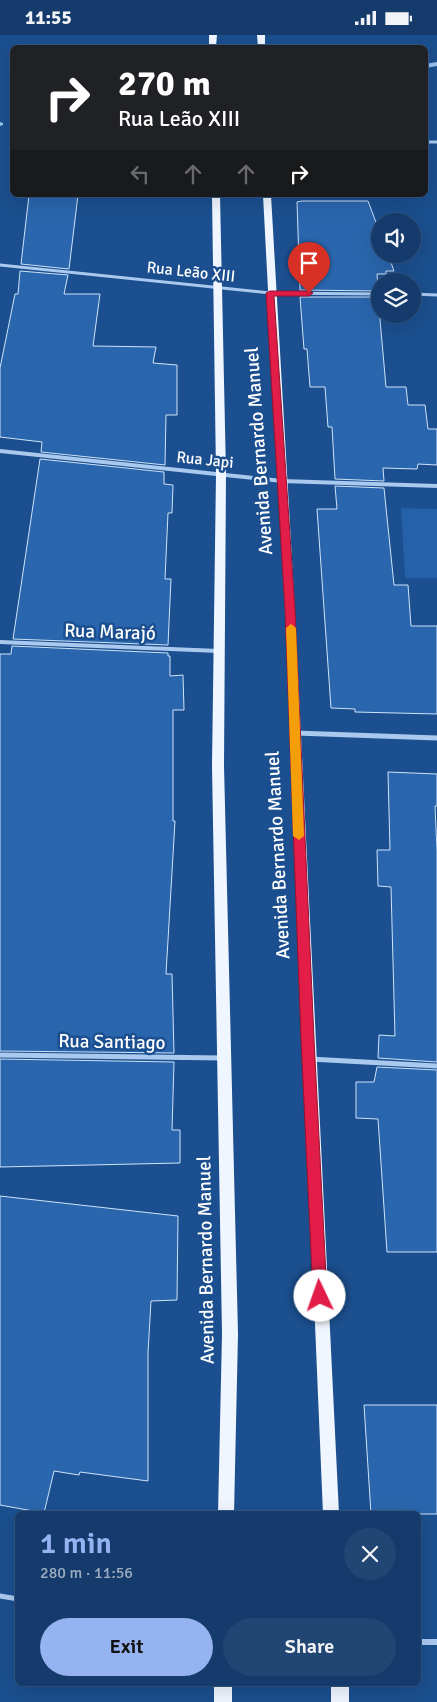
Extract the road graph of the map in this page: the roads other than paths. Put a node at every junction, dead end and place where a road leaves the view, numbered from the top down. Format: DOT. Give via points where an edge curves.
graph roads {
  1 [pos="216,197"];
  2 [pos="267,197"];
  3 [pos="0,265"];
  4 [pos="216,288"];
  5 [pos="270,293"];
  6 [pos="371,294"];
  7 [pos="421,295"];
  8 [pos="437,295"];
  9 [pos="0,451"];
  10 [pos="221,474"];
  11 [pos="282,481"];
  12 [pos="437,486"];
  13 [pos="0,643"];
  14 [pos="219,651"];
  15 [pos="294,733"];
  16 [pos="437,738"];
  17 [pos="0,1055"];
  18 [pos="223,1058"];
  19 [pos="308,1059"];
  20 [pos="437,1066"];
  21 [pos="226,1511"];
  22 [pos="331,1511"];
  23 [pos="0,1596"];
  24 [pos="15,1598"];
  25 [pos="421,1642"];
  26 [pos="437,1642"];
  27 [pos="223,1686"];
  28 [pos="340,1686"];
  29 [pos="223,1702"];
  30 [pos="340,1702"];
  1 -- 4 [label="main road, Avenida Bernardo Manuel"];
  2 -- 5 [label="main road, Avenida Bernardo Manuel"];
  3 -- 4 [label="street, Rua Leão XIII"];
  4 -- 5 [label="street, Rua Leão XIII"];
  4 -- 10 [label="main road, Avenida Bernardo Manuel"];
  5 -- 6 [label="street, Rua Leão XIII"];
  5 -- 11 [label="main road, Avenida Bernardo Manuel"];
  7 -- 8 [label="street"];
  9 -- 10 [label="street, Rua Japi"];
  10 -- 11 [label="street, Rua Japi"];
  10 -- 14 [label="main road, Avenida Bernardo Manuel"];
  11 -- 12 [label="street, Rua Japi"];
  11 -- 15 [label="main road, Avenida Bernardo Manuel"];
  13 -- 14 [label="street, Rua Marajó"];
  14 -- 18 [label="main road, Avenida Bernardo Manuel"];
  15 -- 16 [label="street"];
  15 -- 19 [label="main road, Avenida Bernardo Manuel"];
  17 -- 18 [label="street, Rua Santiago"];
  18 -- 21 [label="main road, Avenida Bernardo Manuel" via="230,1334"];
  19 -- 20 [label="street"];
  19 -- 22 [label="main road, Avenida Bernardo Manuel"];
  23 -- 24 [label="lane"];
  25 -- 26 [label="street"];
  27 -- 29 [label="main road"];
  28 -- 30 [label="main road"];
}
